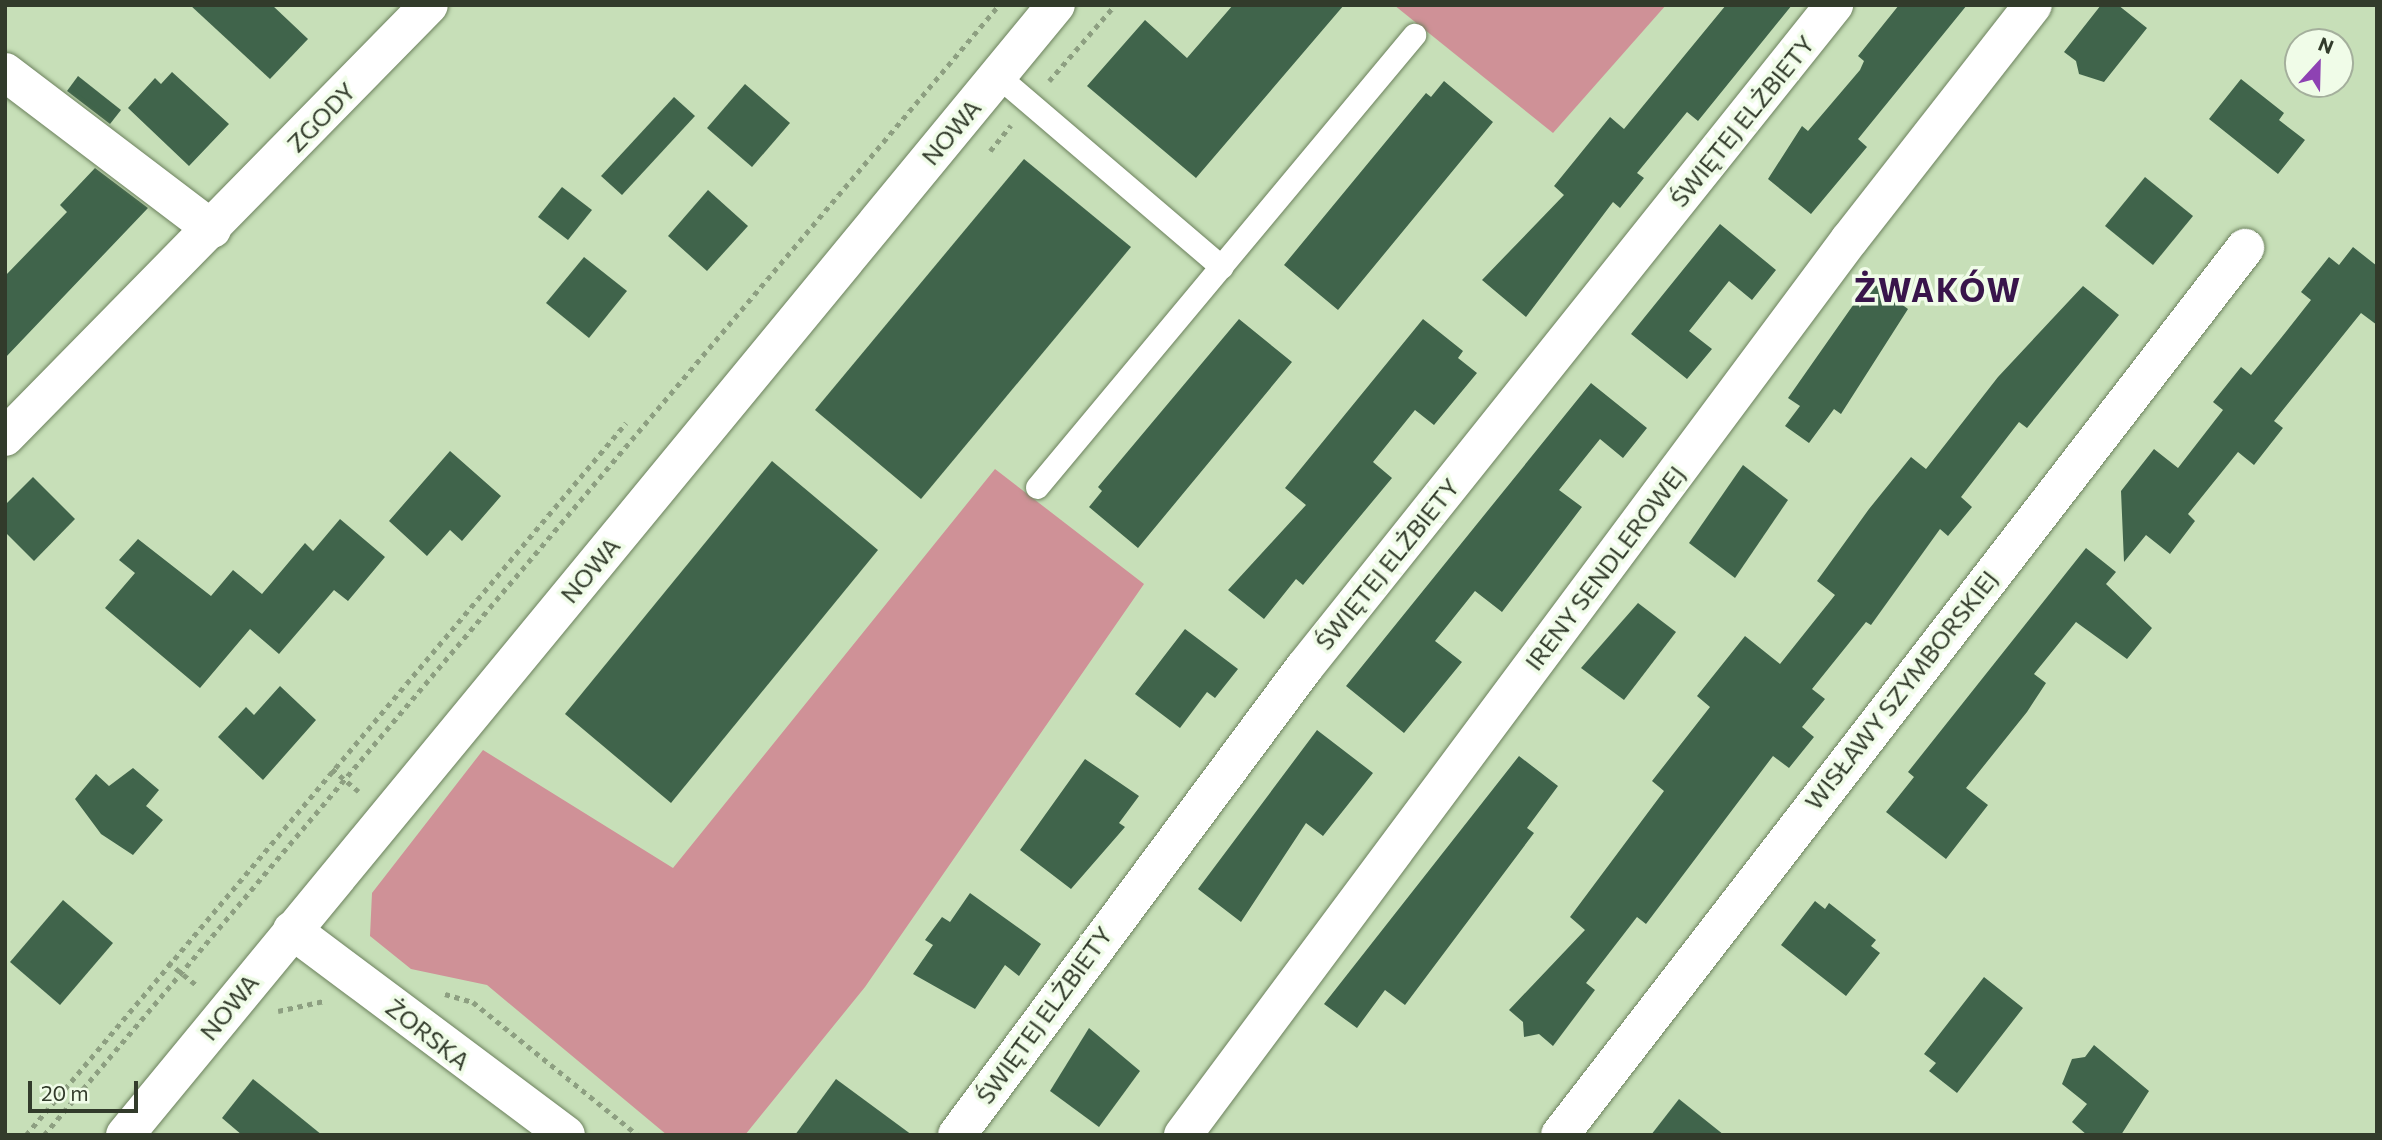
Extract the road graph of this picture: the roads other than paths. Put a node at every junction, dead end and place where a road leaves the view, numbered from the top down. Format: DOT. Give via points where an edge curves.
graph roads {
  1 [pos="429,5"];
  2 [pos="1056,5"];
  3 [pos="1834,5"];
  4 [pos="2033,5"];
  5 [pos="1414,36"];
  6 [pos="5,72"];
  7 [pos="998,76"];
  8 [pos="212,229"];
  9 [pos="2245,248"];
  10 [pos="1222,267"];
  11 [pos="5,437"];
  12 [pos="1037,487"];
  13 [pos="292,930"];
  14 [pos="125,1135"];
  15 [pos="566,1135"];
  16 [pos="957,1135"];
  17 [pos="1183,1135"];
  18 [pos="1560,1135"];
  1 -- 8 [label="street, ZGODY"];
  2 -- 7 [label="street, NOWA"];
  3 -- 16 [label="street, ŚWIĘTEJ ELŻBIETY" via="1304,668"];
  4 -- 17 [label="street, IRENY SENDLEROWEJ" via="1850,239"];
  5 -- 10 [label="lane"];
  6 -- 8 [label="street"];
  7 -- 10 [label="lane"];
  7 -- 13 [label="street, NOWA"];
  8 -- 11 [label="street, ZGODY"];
  9 -- 18 [label="street, WISŁAWY SZYMBORSKIEJ"];
  10 -- 12 [label="lane"];
  13 -- 14 [label="street, NOWA"];
  13 -- 15 [label="street, ŻORSKA"];
}
